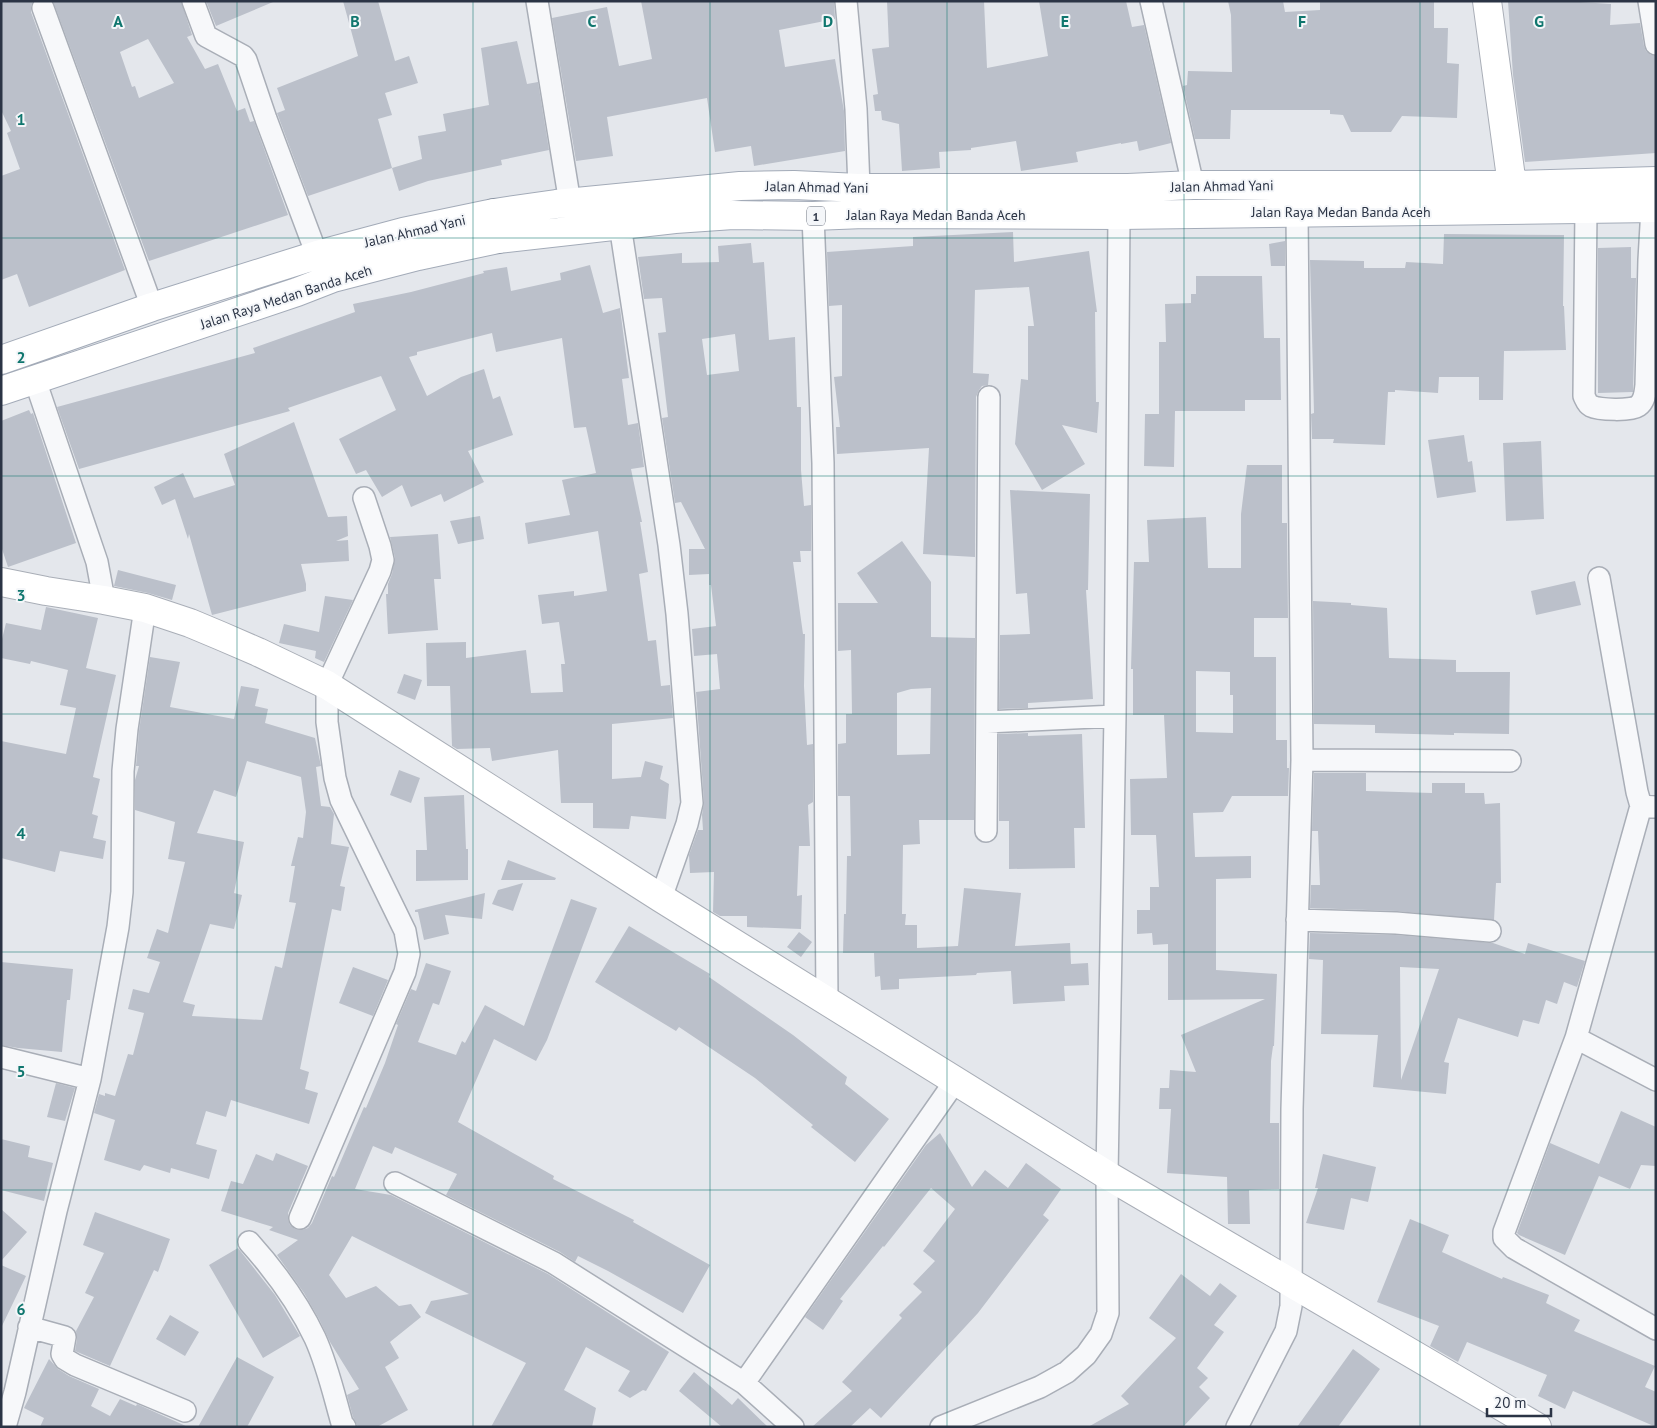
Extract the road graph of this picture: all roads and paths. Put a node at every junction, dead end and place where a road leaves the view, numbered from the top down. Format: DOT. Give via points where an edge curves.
graph roads {
  1 [pos="193,1"];
  2 [pos="537,1"];
  3 [pos="846,1"];
  4 [pos="1151,1"];
  5 [pos="1487,1"];
  6 [pos="1649,1"];
  7 [pos="43,8"];
  8 [pos="1656,44"];
  9 [pos="1656,181"];
  10 [pos="1192,185"];
  11 [pos="1512,185"];
  12 [pos="859,188"];
  13 [pos="570,203"];
  14 [pos="1654,208"];
  15 [pos="1586,210"];
  16 [pos="1297,212"];
  17 [pos="494,213"];
  18 [pos="1119,215"];
  19 [pos="813,216"];
  20 [pos="620,225"];
  21 [pos="498,239"];
  22 [pos="317,255"];
  23 [pos="152,307"];
  24 [pos="1,360"];
  25 [pos="34,380"];
  26 [pos="1,390"];
  27 [pos="989,397"];
  28 [pos="364,498"];
  29 [pos="1599,578"];
  30 [pos="2,585"];
  31 [pos="104,600"];
  32 [pos="145,608"];
  33 [pos="327,685"];
  34 [pos="1115,716"];
  35 [pos="987,722"];
  36 [pos="1302,760"];
  37 [pos="1510,761"];
  38 [pos="1649,806"];
  39 [pos="986,831"];
  40 [pos="661,898"];
  41 [pos="1297,920"];
  42 [pos="1490,931"];
  43 [pos="827,1001"];
  44 [pos="1576,1038"];
  45 [pos="1,1057"];
  46 [pos="90,1079"];
  47 [pos="956,1080"];
  48 [pos="1656,1080"];
  49 [pos="1107,1175"];
  50 [pos="395,1183"];
  51 [pos="300,1218"];
  52 [pos="249,1242"];
  53 [pos="1292,1284"];
  54 [pos="29,1327"];
  55 [pos="1656,1329"];
  56 [pos="744,1383"];
  57 [pos="185,1411"];
  58 [pos="5,1427"];
  59 [pos="346,1427"];
  60 [pos="792,1427"];
  61 [pos="941,1427"];
  62 [pos="1237,1427"];
  63 [pos="1537,1427"];
  1 -- 22 [label="street" via="206,36 246,60"];
  2 -- 13 [label="street"];
  3 -- 12 [label="street"];
  4 -- 10 [label="street"];
  5 -- 11 [label="main road"];
  6 -- 8 [label="street"];
  7 -- 23 [label="street"];
  9 -- 11 [label="main road, Jalan Ahmad Yani / 1"];
  10 -- 11 [label="main road, Jalan Ahmad Yani / 1"];
  10 -- 12 [label="main road, Jalan Ahmad Yani / 1"];
  12 -- 13 [label="main road, Jalan Ahmad Yani / 1" via="740,186"];
  13 -- 17 [label="main road, Jalan Ahmad Yani / 1"];
  14 -- 15 [label="main road, Jalan Raya Medan Banda Aceh / 1"];
  14 -- 15 [label="street" via="1649,260 1646,385 1640,405 1631,409 1598,408 1589,404 1584,396"];
  15 -- 16 [label="main road, Jalan Raya Medan Banda Aceh / 1"];
  16 -- 18 [label="main road, Jalan Raya Medan Banda Aceh / 1"];
  16 -- 36 [label="street"];
  17 -- 21 [label="main road"];
  17 -- 22 [label="main road, Jalan Ahmad Yani / 1" via="403,232"];
  18 -- 19 [label="main road, Jalan Raya Medan Banda Aceh / 1"];
  18 -- 34 [label="street"];
  19 -- 20 [label="main road, Jalan Raya Medan Banda Aceh / 1" via="733,215"];
  19 -- 43 [label="street" via="823,463"];
  20 -- 21 [label="main road, Jalan Raya Medan Banda Aceh / 1"];
  20 -- 40 [label="street" via="669,545 692,803"];
  21 -- 25 [label="main road, Jalan Raya Medan Banda Aceh / 1" via="333,278"];
  22 -- 23 [label="main road, Jalan Ahmad Yani / 1"];
  23 -- 24 [label="main road, Jalan Ahmad Yani / 1"];
  25 -- 26 [label="main road, Jalan Raya Medan Banda Aceh / 1"];
  25 -- 31 [label="street" via="96,562"];
  27 -- 35 [label="street"];
  28 -- 33 [label="street" via="383,560"];
  29 -- 38 [label="street" via="1632,768"];
  30 -- 31 [label="main road"];
  31 -- 32 [label="main road"];
  32 -- 33 [label="main road" via="198,626"];
  32 -- 46 [label="street" via="123,771 122,892 118,927"];
  33 -- 40 [label="main road"];
  33 -- 51 [label="street" via="327,722 341,800 405,931 409,954 405,972"];
  34 -- 35 [label="street"];
  34 -- 49 [label="street"];
  35 -- 39 [label="street"];
  36 -- 37 [label="street"];
  36 -- 41 [label="street"];
  38 -- 44 [label="street"];
  40 -- 43 [label="main road"];
  41 -- 42 [label="street" via="1396,923"];
  41 -- 53 [label="street"];
  43 -- 47 [label="main road"];
  44 -- 48 [label="street"];
  44 -- 55 [label="street" via="1504,1238 1514,1248"];
  45 -- 46 [label="street"];
  46 -- 54 [label="street"];
  47 -- 49 [label="main road"];
  47 -- 56 [label="street"];
  49 -- 53 [label="main road"];
  49 -- 61 [label="street" via="1108,1313 1101,1334 1086,1355 1067,1372 1040,1387"];
  50 -- 56 [label="street" via="554,1263"];
  52 -- 59 [label="street" via="289,1292 315,1338"];
  53 -- 62 [label="street" via="1286,1331"];
  53 -- 63 [label="main road"];
  54 -- 57 [label="street" via="66,1337 62,1354 76,1365"];
  54 -- 58 [label="street"];
  56 -- 60 [label="street"];
}
